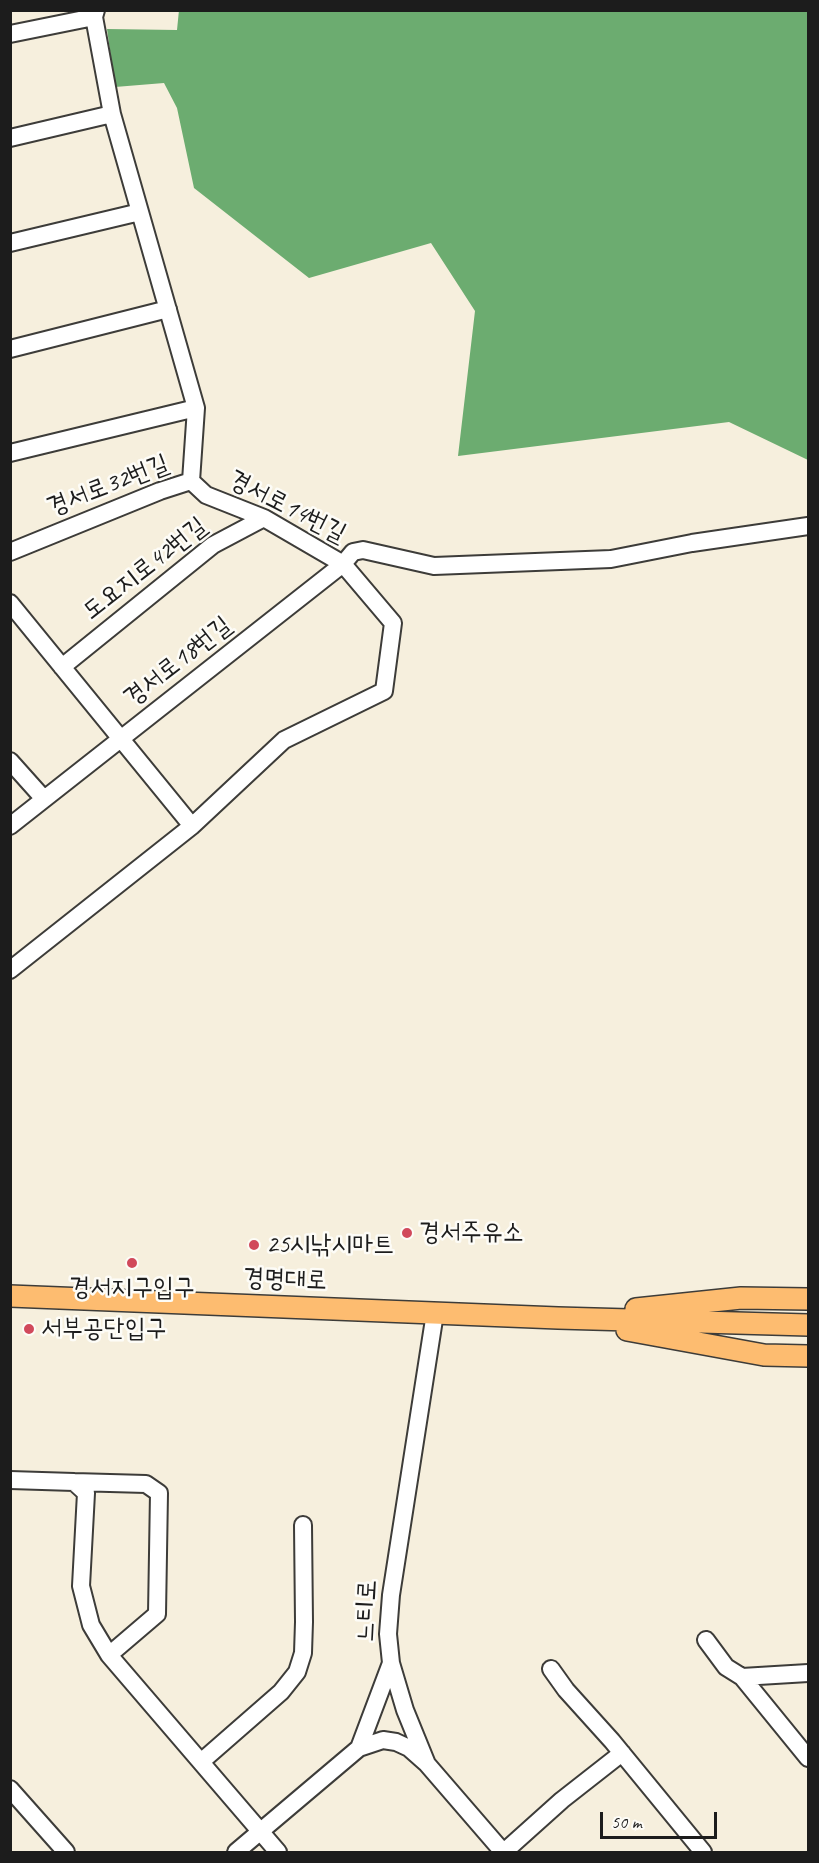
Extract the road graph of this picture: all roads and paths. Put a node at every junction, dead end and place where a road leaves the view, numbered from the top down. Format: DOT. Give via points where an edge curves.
graph roads {
  1 [pos="95,14"];
  2 [pos="10,34"];
  3 [pos="112,114"];
  4 [pos="10,138"];
  5 [pos="140,212"];
  6 [pos="10,243"];
  7 [pos="168,309"];
  8 [pos="10,349"];
  9 [pos="196,408"];
  10 [pos="10,453"];
  11 [pos="191,481"];
  12 [pos="264,518"];
  13 [pos="808,526"];
  14 [pos="10,552"];
  15 [pos="343,564"];
  16 [pos="10,603"];
  17 [pos="62,667"];
  18 [pos="121,739"];
  19 [pos="10,761"];
  20 [pos="44,799"];
  21 [pos="10,826"];
  22 [pos="192,826"];
  23 [pos="10,970"];
  24 [pos="10,1296"];
  25 [pos="808,1299"];
  26 [pos="435,1312"];
  27 [pos="558,1318"];
  28 [pos="808,1325"];
  29 [pos="808,1356"];
  30 [pos="10,1480"];
  31 [pos="74,1482"];
  32 [pos="303,1525"];
  33 [pos="706,1640"];
  34 [pos="109,1655"];
  35 [pos="391,1663"];
  36 [pos="551,1670"];
  37 [pos="808,1673"];
  38 [pos="742,1677"];
  39 [pos="359,1748"];
  40 [pos="622,1753"];
  41 [pos="808,1758"];
  42 [pos="202,1761"];
  43 [pos="427,1764"];
  44 [pos="10,1788"];
  45 [pos="260,1832"];
  46 [pos="66,1852"];
  47 [pos="236,1852"];
  48 [pos="278,1852"];
  49 [pos="503,1852"];
  50 [pos="703,1852"];
  1 -- 2 [label="street"];
  1 -- 3 [label="street, 경서로14번길"];
  3 -- 4 [label="street"];
  3 -- 5 [label="street, 경서로14번길"];
  5 -- 6 [label="street"];
  5 -- 7 [label="street, 경서로14번길"];
  7 -- 8 [label="street"];
  7 -- 9 [label="street, 경서로14번길"];
  9 -- 10 [label="street"];
  9 -- 11 [label="street, 경서로14번길"];
  11 -- 12 [label="street, 경서로14번길" via="206,495"];
  11 -- 14 [label="street, 경서로32번길"];
  12 -- 15 [label="street, 경서로14번길"];
  12 -- 17 [label="street, 도요지로42번길" via="213,545"];
  13 -- 15 [label="street, 경서로18번길" via="611,559 434,566 363,550 352,552"];
  15 -- 18 [label="street, 경서로18번길"];
  15 -- 22 [label="street, 경서로14번길" via="393,623 384,691 284,740"];
  16 -- 17 [label="street"];
  17 -- 18 [label="street"];
  18 -- 20 [label="street, 경서로18번길"];
  18 -- 22 [label="street"];
  19 -- 20 [label="street"];
  20 -- 21 [label="street, 경서로18번길"];
  22 -- 23 [label="street, 경서로14번길"];
  24 -- 26 [label="main road, 경명대로"];
  25 -- 27 [label="main road, 경명대로" via="741,1298"];
  26 -- 27 [label="main road, 경명대로"];
  26 -- 35 [label="street, 느티로" via="391,1596"];
  27 -- 28 [label="main road, 경명대로"];
  27 -- 29 [label="main road, 경명대로" via="764,1355"];
  30 -- 31 [label="street"];
  31 -- 34 [label="street" via="86,1492 81,1586 91,1625"];
  31 -- 34 [label="street" via="146,1484 159,1493 157,1614"];
  32 -- 42 [label="street" via="303,1653 297,1672 281,1692"];
  33 -- 38 [label="street" via="726,1667"];
  34 -- 42 [label="street"];
  35 -- 39 [label="street, 느티로"];
  35 -- 43 [label="street"];
  36 -- 40 [label="street"];
  37 -- 38 [label="street"];
  38 -- 41 [label="street"];
  39 -- 43 [label="street" via="383,1740 396,1742"];
  39 -- 45 [label="street, 느티로"];
  40 -- 49 [label="street"];
  40 -- 50 [label="street"];
  42 -- 45 [label="street"];
  43 -- 49 [label="street"];
  44 -- 46 [label="street"];
  45 -- 47 [label="street, 느티로"];
  45 -- 48 [label="street"];
}
